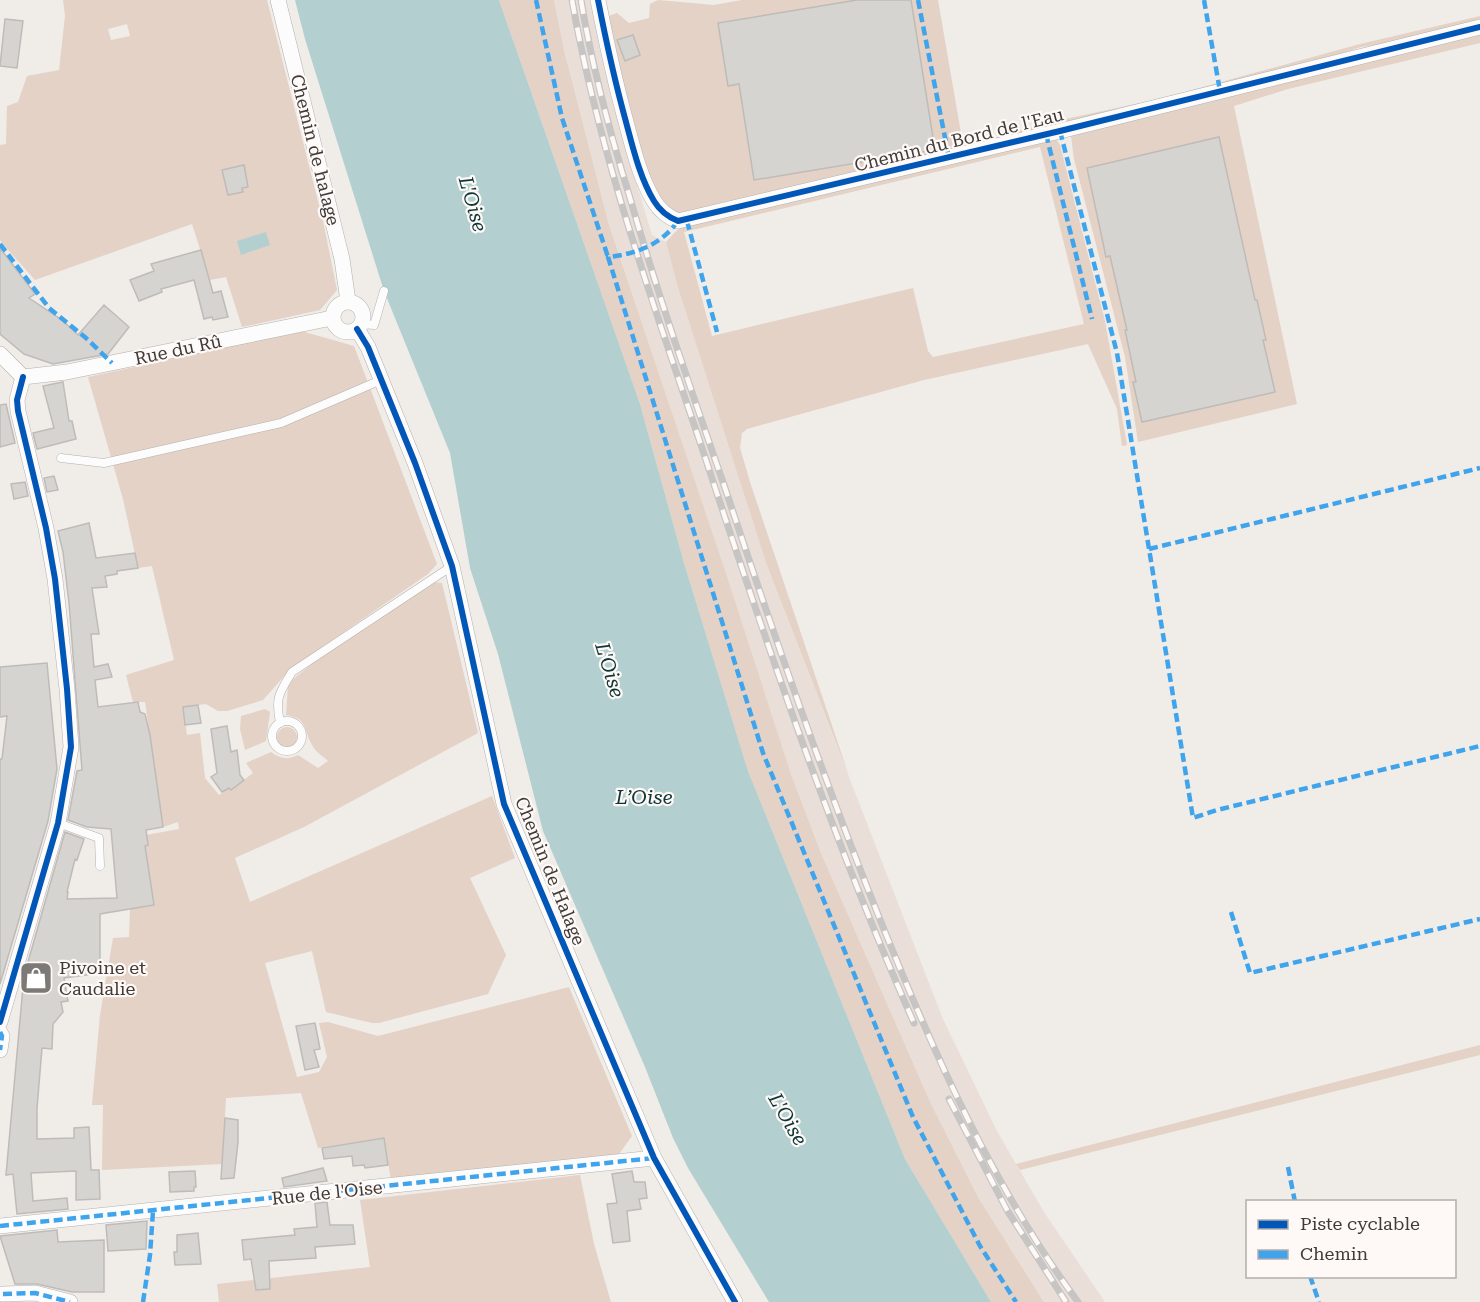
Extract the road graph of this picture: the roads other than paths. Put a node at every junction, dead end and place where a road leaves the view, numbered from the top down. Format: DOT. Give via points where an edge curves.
graph roads {
  1 [pos="278,0"];
  2 [pos="598,0"];
  3 [pos="1480,27"];
  4 [pos="384,291"];
  5 [pos="348,301"];
  6 [pos="332,318"];
  7 [pos="359,327"];
  8 [pos="0,354"];
  9 [pos="23,377"];
  10 [pos="381,380"];
  11 [pos="61,458"];
  12 [pos="452,566"];
  13 [pos="280,723"];
  14 [pos="58,823"];
  15 [pos="100,866"];
  16 [pos="0,1022"];
  17 [pos="0,1032"];
  18 [pos="0,1050"];
  19 [pos="654,1158"];
  20 [pos="0,1226"];
  21 [pos="4,1293"];
  22 [pos="70,1302"];
  23 [pos="735,1302"];
  1 -- 5 [label="street, Chemin de halage" via="342,259"];
  2 -- 3 [label="street, Chemin du Bord de l'Eau" via="608,52 644,179 661,211 678,221"];
  4 -- 7 [label="lane" via="374,325"];
  5 -- 6 [label="street" via="335,308"];
  5 -- 7 [label="street" via="361,309"];
  6 -- 7 [label="street" via="344,332"];
  6 -- 9 [label="street, Rue du Rû" via="67,372"];
  7 -- 10 [label="street, Chemin de Halage"];
  8 -- 9 [label="street"];
  9 -- 14 [label="street" via="18,411 51,558 68,688 70,747"];
  10 -- 11 [label="lane" via="281,423 104,463"];
  10 -- 12 [label="street, Chemin de Halage"];
  12 -- 13 [label="lane" via="292,672 278,695"];
  12 -- 19 [label="street, Chemin de Halage" via="504,804"];
  14 -- 15 [label="lane" via="99,837"];
  14 -- 16 [label="street"];
  17 -- 18 [label="street"];
  19 -- 20 [label="street, Rue de l'Oise"];
  19 -- 23 [label="street, Chemin de Halage"];
  21 -- 22 [label="street" via="35,1293"];
}
